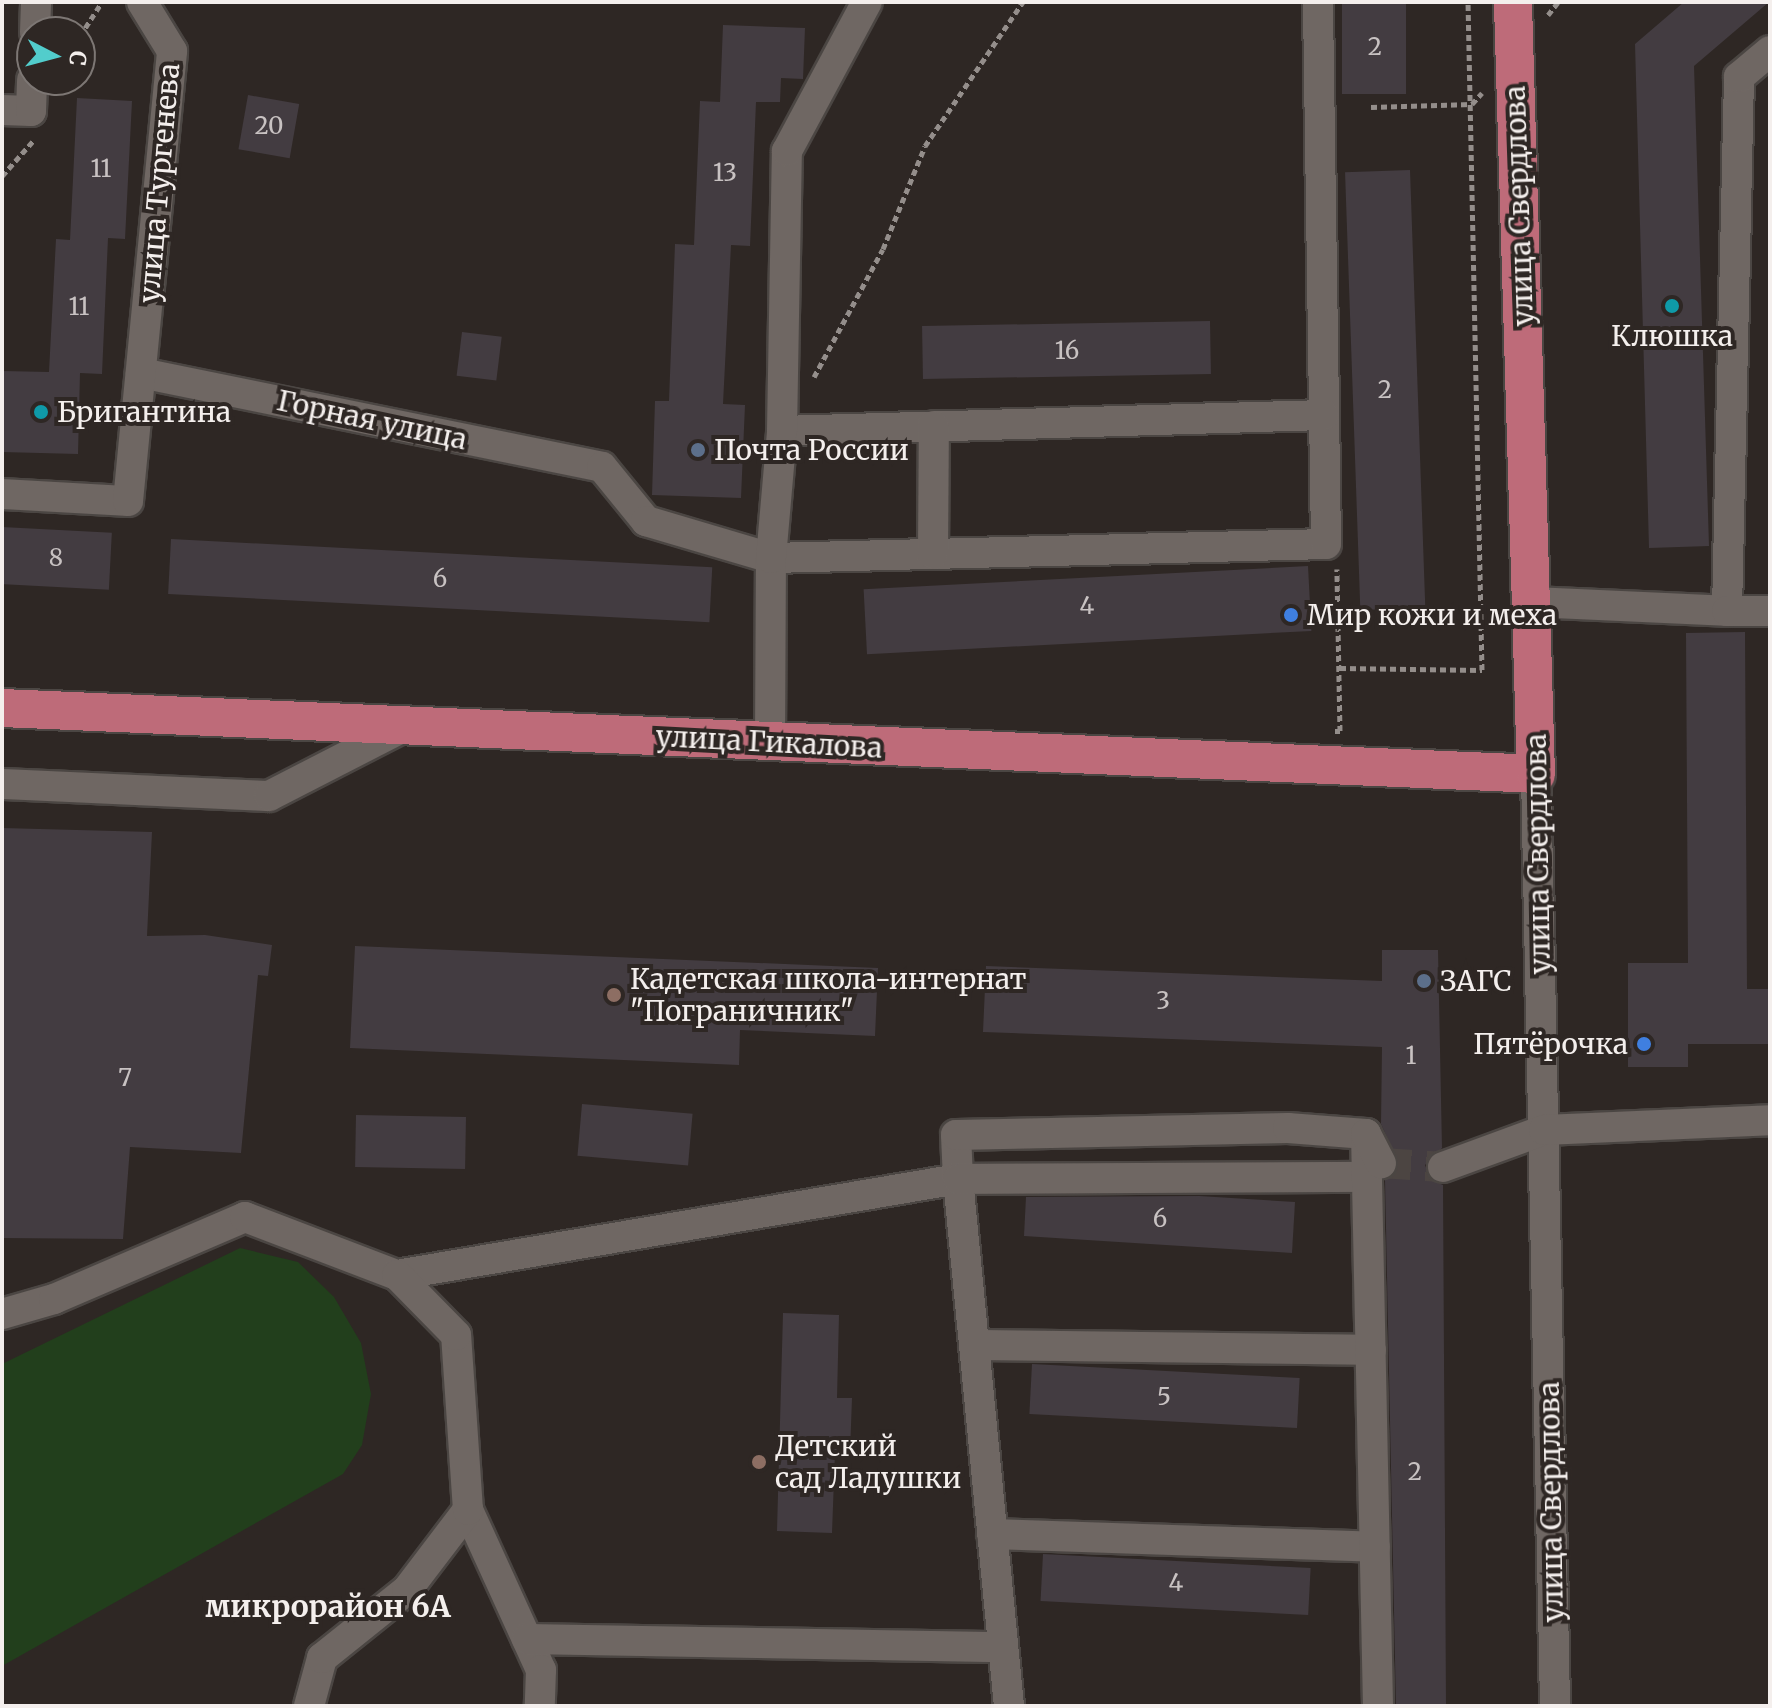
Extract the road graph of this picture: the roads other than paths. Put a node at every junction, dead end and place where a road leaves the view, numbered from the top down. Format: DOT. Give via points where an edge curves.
graph roads {
  1 [pos="142,2"];
  2 [pos="867,2"];
  3 [pos="1318,2"];
  4 [pos="1513,2"];
  5 [pos="1770,51"];
  6 [pos="31,96"];
  7 [pos="2,110"];
  8 [pos="141,373"];
  9 [pos="1324,415"];
  10 [pos="934,426"];
  11 [pos="782,431"];
  12 [pos="2,494"];
  13 [pos="933,554"];
  14 [pos="771,558"];
  15 [pos="1531,602"];
  16 [pos="1727,611"];
  17 [pos="1770,611"];
  18 [pos="2,708"];
  19 [pos="408,725"];
  20 [pos="770,742"];
  21 [pos="1536,774"];
  22 [pos="2,784"];
  23 [pos="1770,1120"];
  24 [pos="1544,1130"];
  25 [pos="1443,1167"];
  26 [pos="1374,1170"];
  27 [pos="958,1179"];
  28 [pos="397,1275"];
  29 [pos="2,1314"];
  30 [pos="974,1345"];
  31 [pos="1371,1350"];
  32 [pos="468,1510"];
  33 [pos="992,1534"];
  34 [pos="1375,1547"];
  35 [pos="527,1639"];
  36 [pos="1003,1647"];
  37 [pos="309,1706"];
  38 [pos="540,1706"];
  39 [pos="1009,1706"];
  40 [pos="1378,1706"];
  41 [pos="1555,1706"];
  1 -- 8 [label="street, улица Тургенева" via="172,51"];
  2 -- 11 [label="street" via="787,151"];
  3 -- 9 [label="street"];
  4 -- 15 [label="main road, улица Свердлова"];
  5 -- 16 [label="street" via="1739,77"];
  6 -- 7 [label="street" via="31,111"];
  8 -- 12 [label="street, улица Тургенева" via="128,501"];
  8 -- 14 [label="street, Горная улица" via="602,467 646,521"];
  9 -- 10 [label="street"];
  9 -- 13 [label="street" via="1326,544"];
  10 -- 11 [label="street"];
  10 -- 13 [label="street"];
  11 -- 14 [label="street"];
  13 -- 14 [label="street"];
  14 -- 20 [label="street"];
  15 -- 16 [label="street"];
  15 -- 21 [label="main road, улица Свердлова"];
  16 -- 17 [label="street"];
  18 -- 19 [label="main road, улица Гикалова"];
  19 -- 20 [label="main road, улица Гикалова"];
  19 -- 22 [label="street" via="269,796"];
  20 -- 21 [label="main road, улица Гикалова"];
  21 -- 24 [label="street, улица Свердлова"];
  23 -- 24 [label="street"];
  24 -- 25 [label="street"];
  24 -- 41 [label="street, улица Свердлова"];
  26 -- 27 [label="street"];
  26 -- 27 [label="street" via="1366,1134 1288,1128 956,1135"];
  26 -- 31 [label="street"];
  27 -- 28 [label="street"];
  27 -- 30 [label="street"];
  28 -- 29 [label="street" via="245,1217 54,1299"];
  28 -- 32 [label="street" via="456,1335"];
  30 -- 31 [label="street"];
  30 -- 33 [label="street"];
  31 -- 34 [label="street"];
  32 -- 35 [label="street"];
  32 -- 37 [label="street" via="407,1590 322,1658"];
  33 -- 34 [label="street"];
  33 -- 36 [label="street"];
  34 -- 40 [label="street"];
  35 -- 36 [label="street"];
  35 -- 38 [label="street" via="541,1670"];
  36 -- 39 [label="street"];
}
